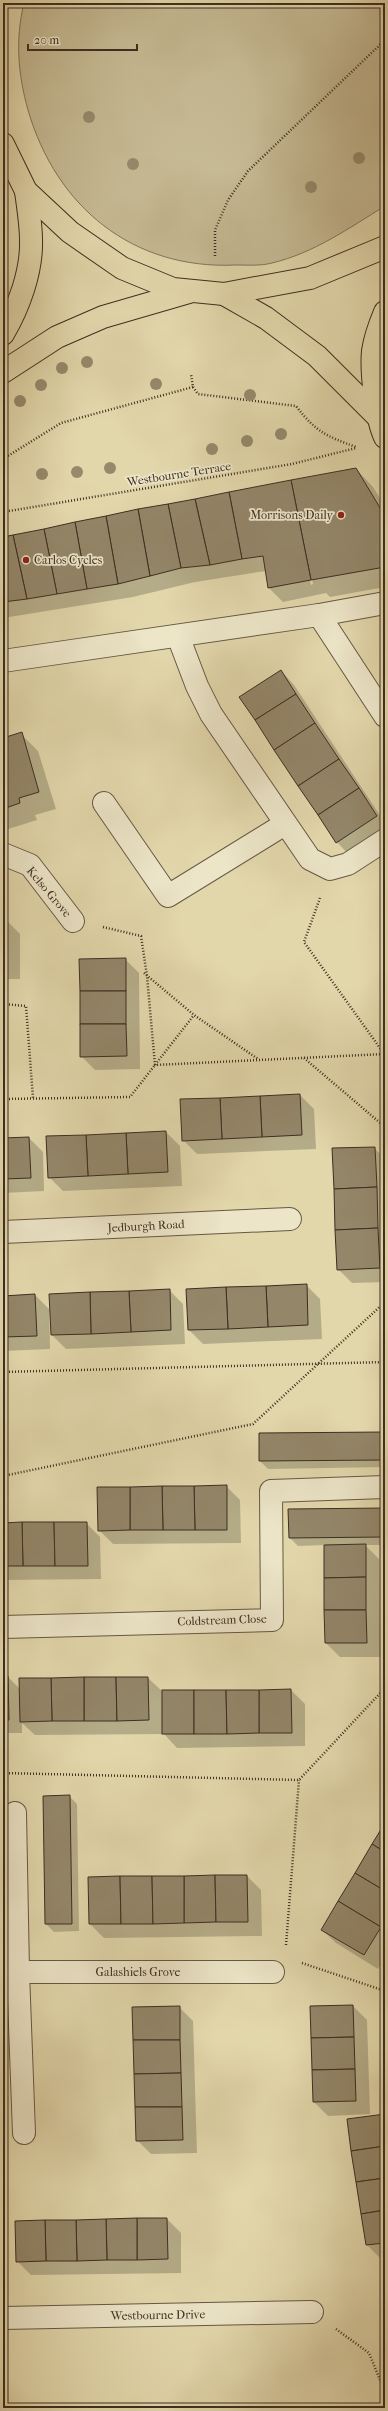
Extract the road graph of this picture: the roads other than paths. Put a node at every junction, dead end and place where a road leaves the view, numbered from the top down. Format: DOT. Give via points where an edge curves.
graph roads {
  1 [pos="3,144"];
  2 [pos="26,191"];
  3 [pos="385,247"];
  4 [pos="190,292"];
  5 [pos="224,294"];
  6 [pos="385,312"];
  7 [pos="3,334"];
  8 [pos="3,372"];
  9 [pos="377,416"];
  10 [pos="385,436"];
  11 [pos="385,603"];
  12 [pos="319,615"];
  13 [pos="178,636"];
  14 [pos="3,661"];
  15 [pos="385,716"];
  16 [pos="104,803"];
  17 [pos="285,824"];
  18 [pos="385,840"];
  19 [pos="3,854"];
  20 [pos="73,920"];
  21 [pos="290,1219"];
  22 [pos="3,1232"];
  23 [pos="385,1487"];
  24 [pos="3,1627"];
  25 [pos="15,1813"];
  26 [pos="279,1964"];
  27 [pos="10,1972"];
  28 [pos="24,2133"];
  29 [pos="312,2312"];
  30 [pos="3,2318"];
  1 -- 2 [label="main road"];
  2 -- 4 [label="main road" via="70,232 122,268 173,289"];
  2 -- 7 [label="main road" via="31,240 29,263 22,290"];
  3 -- 5 [label="main road" via="310,278"];
  4 -- 5 [label="main road"];
  4 -- 8 [label="main road" via="97,320 57,337"];
  5 -- 9 [label="main road" via="266,318 317,356"];
  6 -- 9 [label="main road" via="378,328 373,352"];
  9 -- 10 [label="main road"];
  11 -- 12 [label="street"];
  12 -- 13 [label="street"];
  12 -- 15 [label="street"];
  13 -- 14 [label="street"];
  13 -- 17 [label="street" via="211,714"];
  16 -- 17 [label="street" via="168,896"];
  17 -- 18 [label="street" via="310,859 330,869 348,864"];
  19 -- 20 [label="street, Kelso Grove" via="30,865"];
  21 -- 22 [label="street, Jedburgh Road"];
  23 -- 24 [label="street, Coldstream Close" via="271,1491 272,1620"];
  25 -- 27 [label="street"];
  26 -- 27 [label="street, Galashiels Grove"];
  27 -- 28 [label="street"];
  29 -- 30 [label="street, Westbourne Drive"];
}
